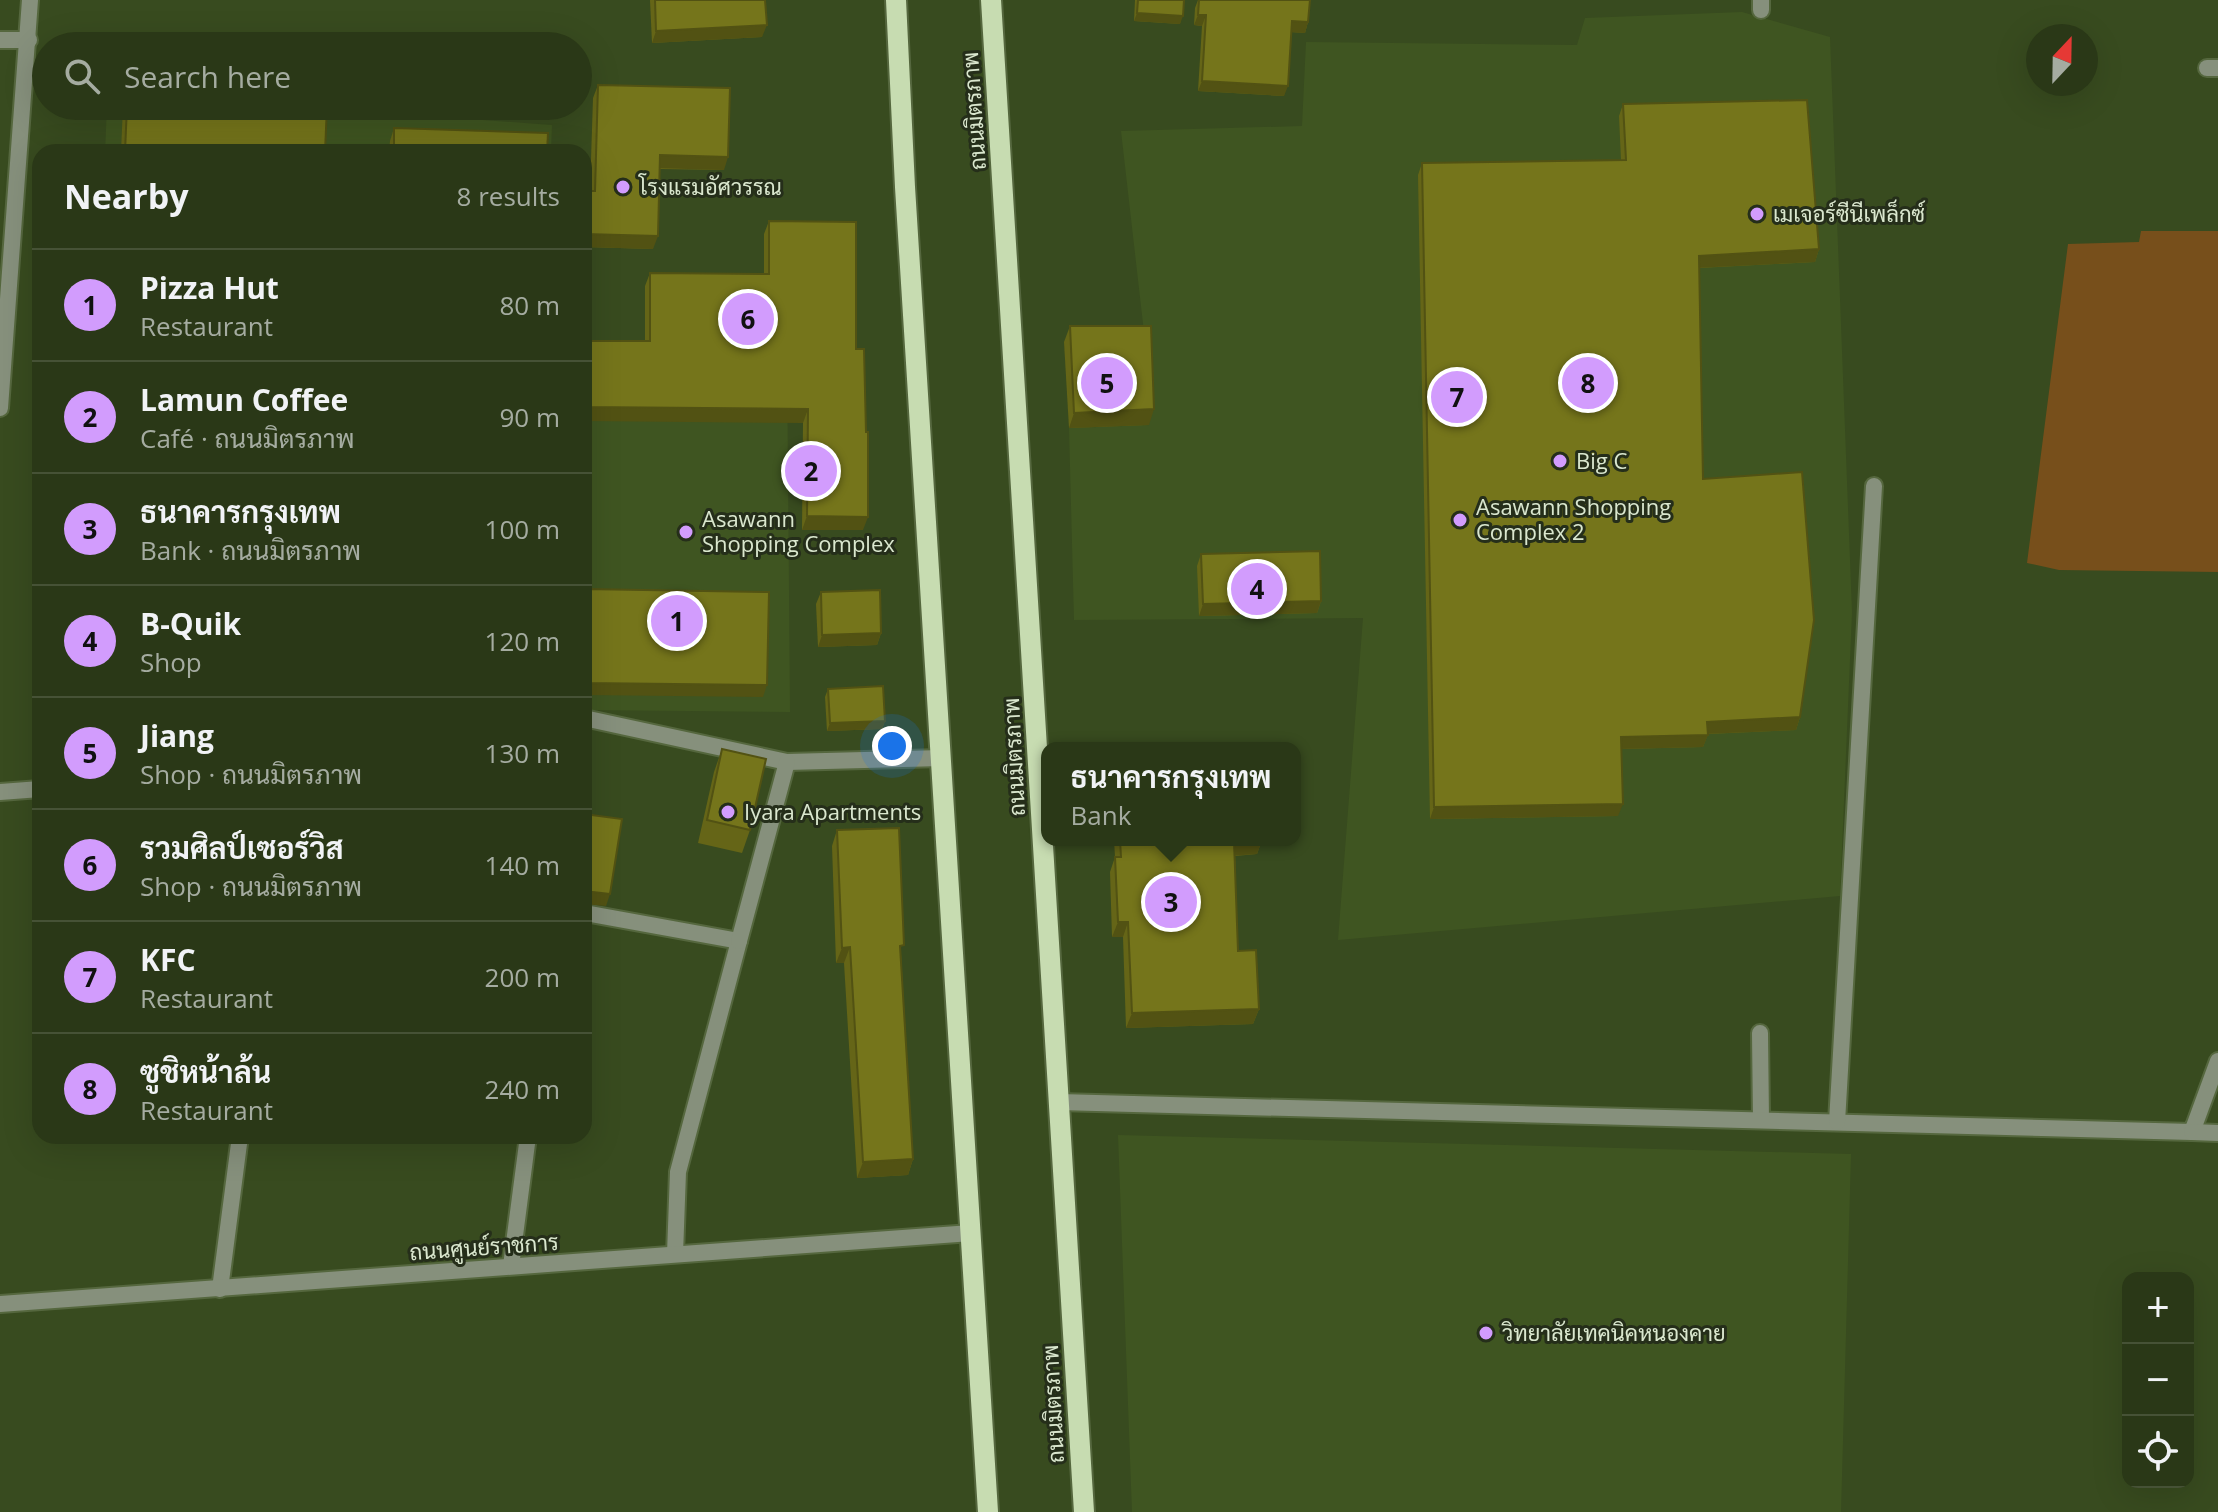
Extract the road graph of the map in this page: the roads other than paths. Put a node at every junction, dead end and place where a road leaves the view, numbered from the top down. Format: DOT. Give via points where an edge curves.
graph roads {
  1 [pos="30,0"];
  2 [pos="896,0"];
  3 [pos="991,0"];
  4 [pos="0,40"];
  5 [pos="29,40"];
  6 [pos="0,408"];
  7 [pos="1874,486"];
  8 [pos="592,720"];
  9 [pos="942,758"];
  10 [pos="787,762"];
  11 [pos="32,790"];
  12 [pos="0,792"];
  13 [pos="1041,810"];
  14 [pos="1043,846"];
  15 [pos="592,914"];
  16 [pos="739,941"];
  17 [pos="1760,1033"];
  18 [pos="2218,1061"];
  19 [pos="1059,1102"];
  20 [pos="1761,1120"];
  21 [pos="1837,1122"];
  22 [pos="2192,1132"];
  23 [pos="2218,1133"];
  24 [pos="239,1144"];
  25 [pos="527,1144"];
  26 [pos="971,1233"];
  27 [pos="675,1254"];
  28 [pos="511,1266"];
  29 [pos="220,1289"];
  30 [pos="0,1304"];
  31 [pos="988,1512"];
  32 [pos="1084,1512"];
  1 -- 5 [label="street"];
  2 -- 9 [label="main road"];
  3 -- 13 [label="main road, ถนนมิตรภาพ"];
  4 -- 5 [label="street"];
  5 -- 6 [label="street"];
  7 -- 21 [label="street"];
  8 -- 10 [label="street"];
  9 -- 10 [label="street"];
  9 -- 26 [label="main road"];
  10 -- 16 [label="street"];
  11 -- 12 [label="street"];
  14 -- 19 [label="main road, ถนนมิตรภาพ"];
  15 -- 16 [label="street"];
  16 -- 27 [label="street" via="678,1172"];
  17 -- 20 [label="street"];
  18 -- 22 [label="street"];
  19 -- 20 [label="street"];
  19 -- 32 [label="main road, ถนนมิตรภาพ"];
  20 -- 21 [label="street"];
  21 -- 22 [label="street"];
  22 -- 23 [label="street"];
  24 -- 29 [label="street"];
  25 -- 28 [label="street"];
  26 -- 27 [label="street, ถนนศูนย์ราชการ"];
  26 -- 31 [label="main road"];
  27 -- 28 [label="street, ถนนศูนย์ราชการ"];
  28 -- 29 [label="street, ถนนศูนย์ราชการ"];
  29 -- 30 [label="street, ถนนศูนย์ราชการ"];
}
